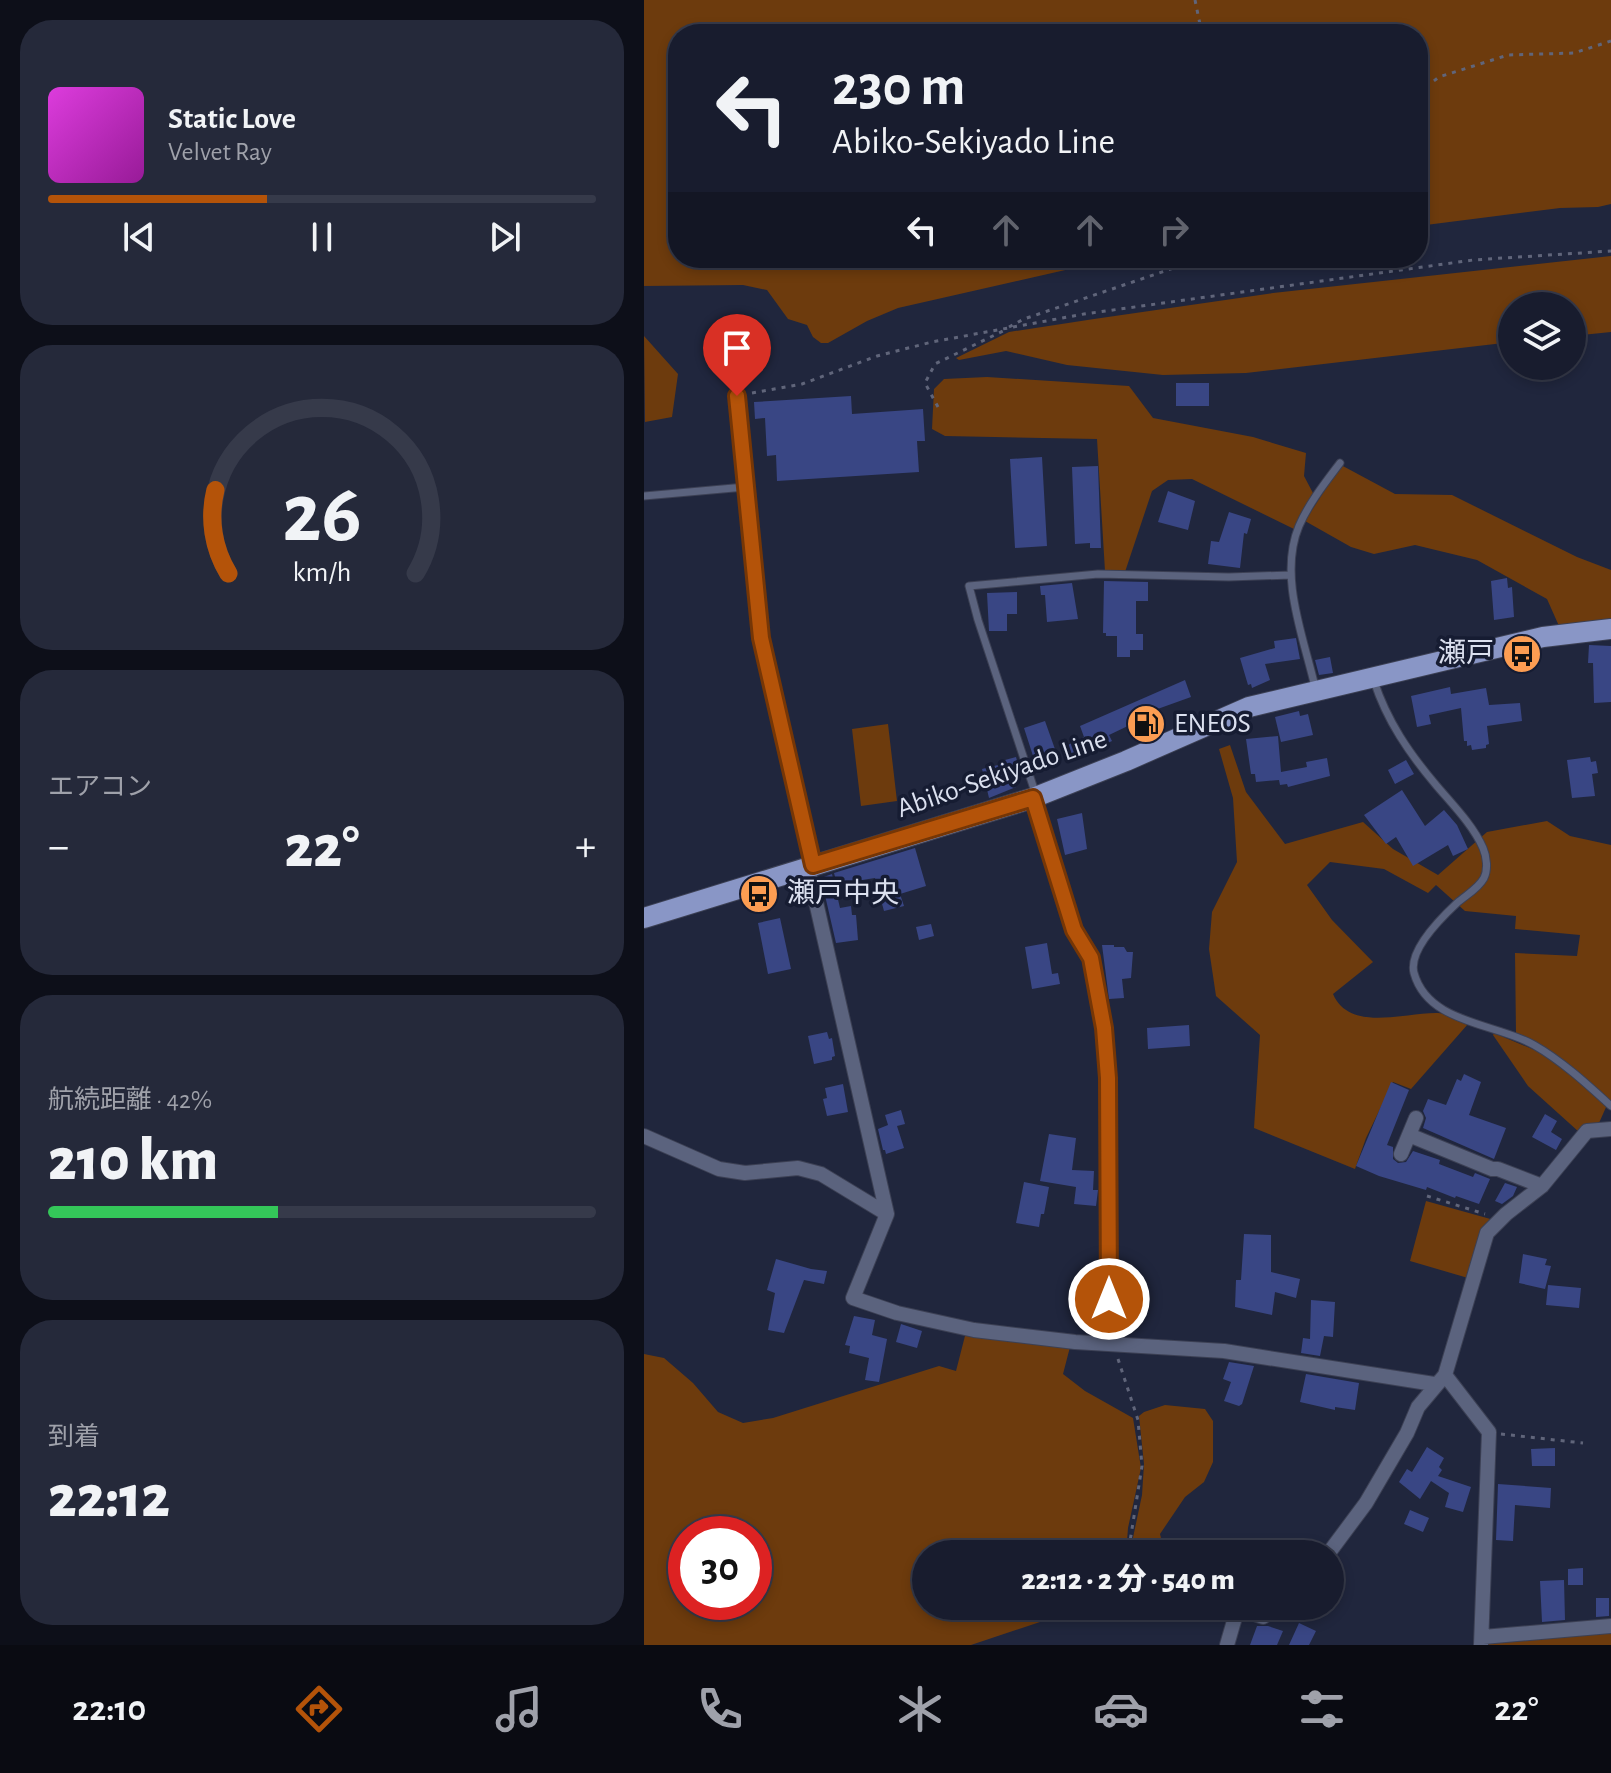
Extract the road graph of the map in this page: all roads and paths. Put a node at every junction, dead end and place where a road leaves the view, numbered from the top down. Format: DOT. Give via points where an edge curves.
graph roads {
  1 [pos="1195,0"];
  2 [pos="1200,24"];
  3 [pos="1611,41"];
  4 [pos="1428,85"];
  5 [pos="1611,251"];
  6 [pos="1428,266"];
  7 [pos="1174,268"];
  8 [pos="1415,268"];
  9 [pos="1007,329"];
  10 [pos="737,396"];
  11 [pos="938,407"];
  12 [pos="1340,463"];
  13 [pos="747,487"];
  14 [pos="644,496"];
  15 [pos="1291,575"];
  16 [pos="1611,629"];
  17 [pos="1373,677"];
  18 [pos="1315,689"];
  19 [pos="1034,797"];
  20 [pos="810,866"];
  21 [pos="644,918"];
  22 [pos="1611,1106"];
  23 [pos="1416,1118"];
  24 [pos="1611,1129"];
  25 [pos="1409,1135"];
  26 [pos="644,1136"];
  27 [pos="1401,1154"];
  28 [pos="1542,1186"];
  29 [pos="1427,1196"];
  30 [pos="887,1214"];
  31 [pos="1501,1219"];
  32 [pos="1114,1343"];
  33 [pos="1439,1379"];
  34 [pos="1489,1432"];
  35 [pos="1583,1443"];
  36 [pos="1130,1540"];
  37 [pos="1338,1540"];
  38 [pos="1236,1620"];
  39 [pos="1611,1626"];
  40 [pos="1482,1641"];
  41 [pos="1227,1645"];
  1 -- 2 [label="path"];
  3 -- 4 [label="path" via="1574,53 1508,55"];
  5 -- 6 [label="path"];
  7 -- 9 [label="path"];
  8 -- 9 [label="path"];
  9 -- 10 [label="path" via="932,342 802,384"];
  9 -- 11 [label="path" via="935,364 925,383"];
  10 -- 13 [label="street"];
  12 -- 15 [label="lane" via="1298,527"];
  13 -- 14 [label="lane"];
  13 -- 20 [label="street" via="761,638"];
  15 -- 18 [label="lane"];
  15 -- 19 [label="lane" via="1098,574 969,586"];
  16 -- 17 [label="main road, Abiko-Sekiyado Line" via="1543,637"];
  17 -- 18 [label="main road, Abiko-Sekiyado Line"];
  17 -- 22 [label="lane" via="1398,736 1476,837 1487,867 1484,879 1420,944 1413,961 1423,991 1452,1014 1532,1044"];
  18 -- 19 [label="main road, Abiko-Sekiyado Line" via="1249,707"];
  19 -- 20 [label="main road, Abiko-Sekiyado Line"];
  19 -- 32 [label="street" via="1074,930 1091,958 1104,1028 1109,1331"];
  20 -- 21 [label="main road, Abiko-Sekiyado Line"];
  20 -- 30 [label="street"];
  23 -- 25 [label="street"];
  24 -- 28 [label="street" via="1587,1131"];
  25 -- 27 [label="street"];
  25 -- 28 [label="street"];
  26 -- 30 [label="street" via="719,1169 745,1173 798,1168 821,1174"];
  28 -- 31 [label="street"];
  29 -- 31 [label="path"];
  30 -- 32 [label="street" via="853,1298 953,1326"];
  31 -- 33 [label="street" via="1482,1245"];
  32 -- 33 [label="street" via="1224,1351"];
  32 -- 36 [label="path" via="1138,1420 1142,1466"];
  33 -- 34 [label="street"];
  33 -- 37 [label="street"];
  34 -- 35 [label="path"];
  34 -- 40 [label="street"];
  38 -- 41 [label="street"];
  39 -- 40 [label="street"];
}
